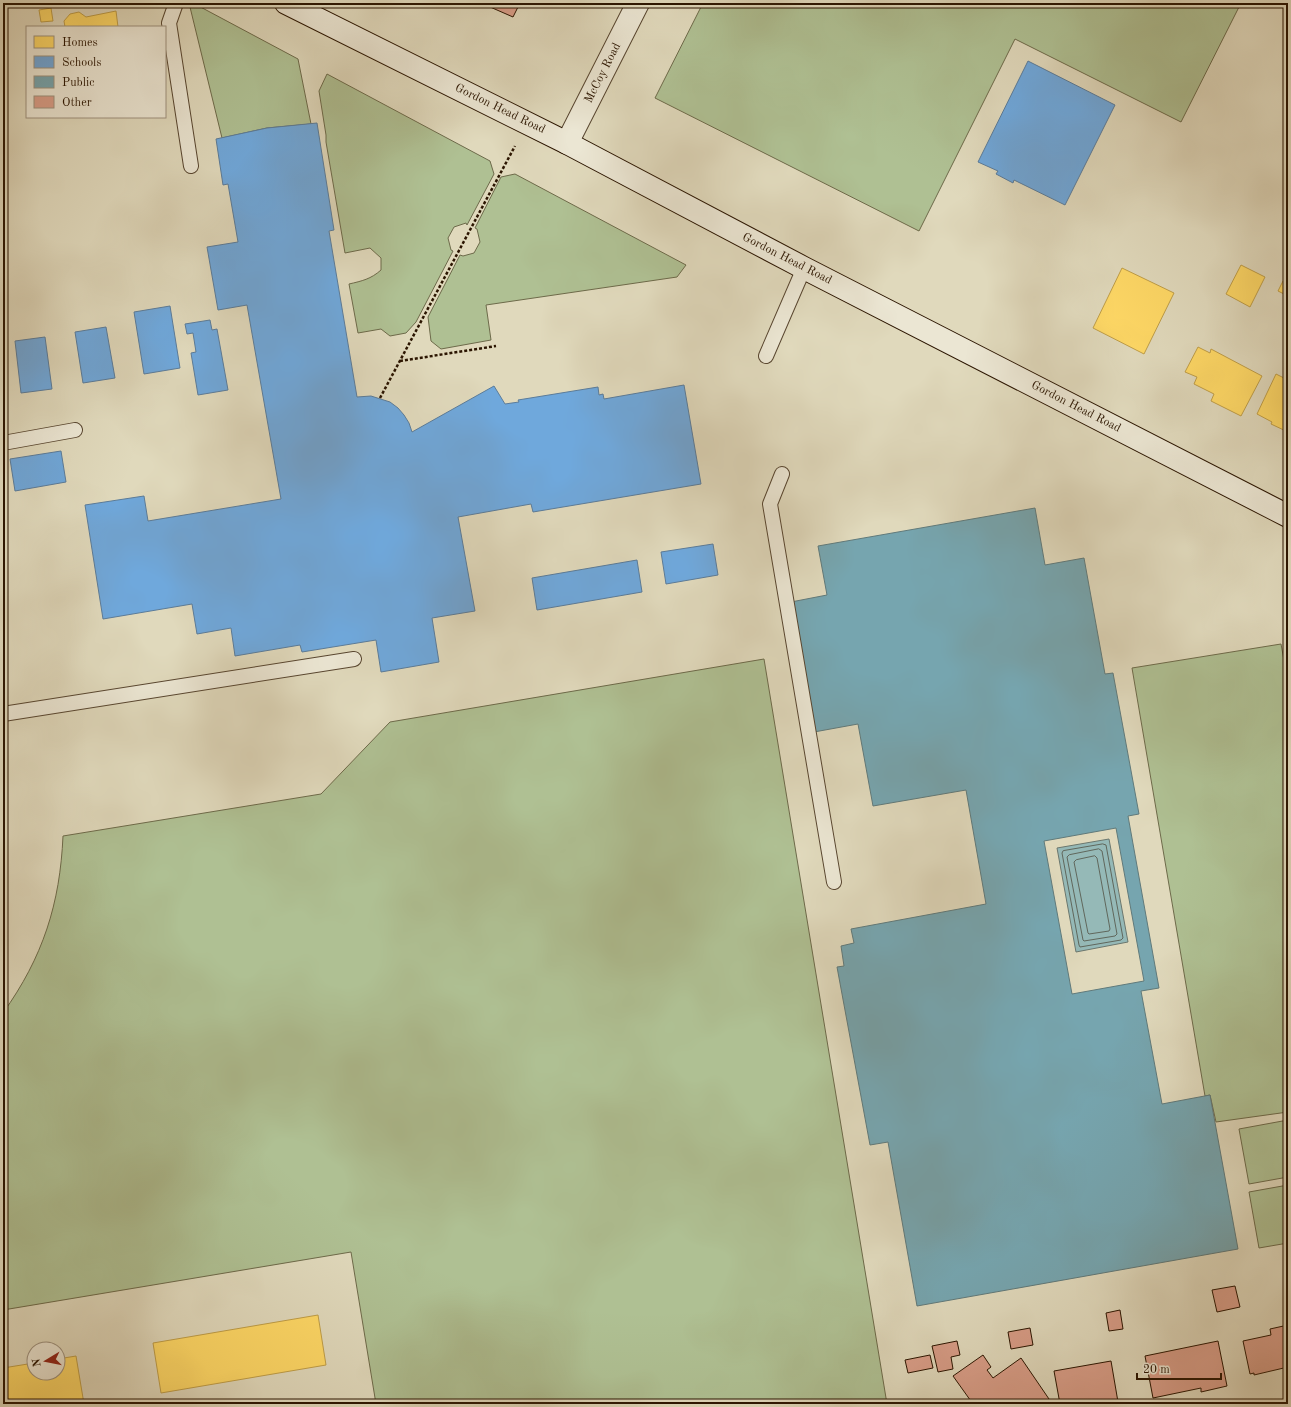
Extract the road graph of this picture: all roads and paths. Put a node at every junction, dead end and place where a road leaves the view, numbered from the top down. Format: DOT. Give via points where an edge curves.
graph roads {
  1 [pos="176,3"];
  2 [pos="286,3"];
  3 [pos="638,3"];
  4 [pos="528,123"];
  5 [pos="567,143"];
  6 [pos="192,166"];
  7 [pos="804,268"];
  8 [pos="496,346"];
  9 [pos="766,356"];
  10 [pos="400,362"];
  11 [pos="380,398"];
  12 [pos="75,430"];
  13 [pos="3,443"];
  14 [pos="782,474"];
  15 [pos="1288,516"];
  16 [pos="354,659"];
  17 [pos="3,714"];
  18 [pos="834,882"];
  1 -- 6 [label="lane" via="168,23"];
  2 -- 4 [label="main road, Gordon Head Road"];
  3 -- 5 [label="main road, McCoy Road"];
  4 -- 5 [label="main road, Gordon Head Road"];
  4 -- 10 [label="path" via="500,171"];
  5 -- 7 [label="main road, Gordon Head Road"];
  7 -- 9 [label="lane"];
  7 -- 15 [label="main road, Gordon Head Road"];
  8 -- 10 [label="path"];
  10 -- 11 [label="path"];
  12 -- 13 [label="lane"];
  14 -- 18 [label="lane" via="770,504"];
  16 -- 17 [label="lane"];
}
